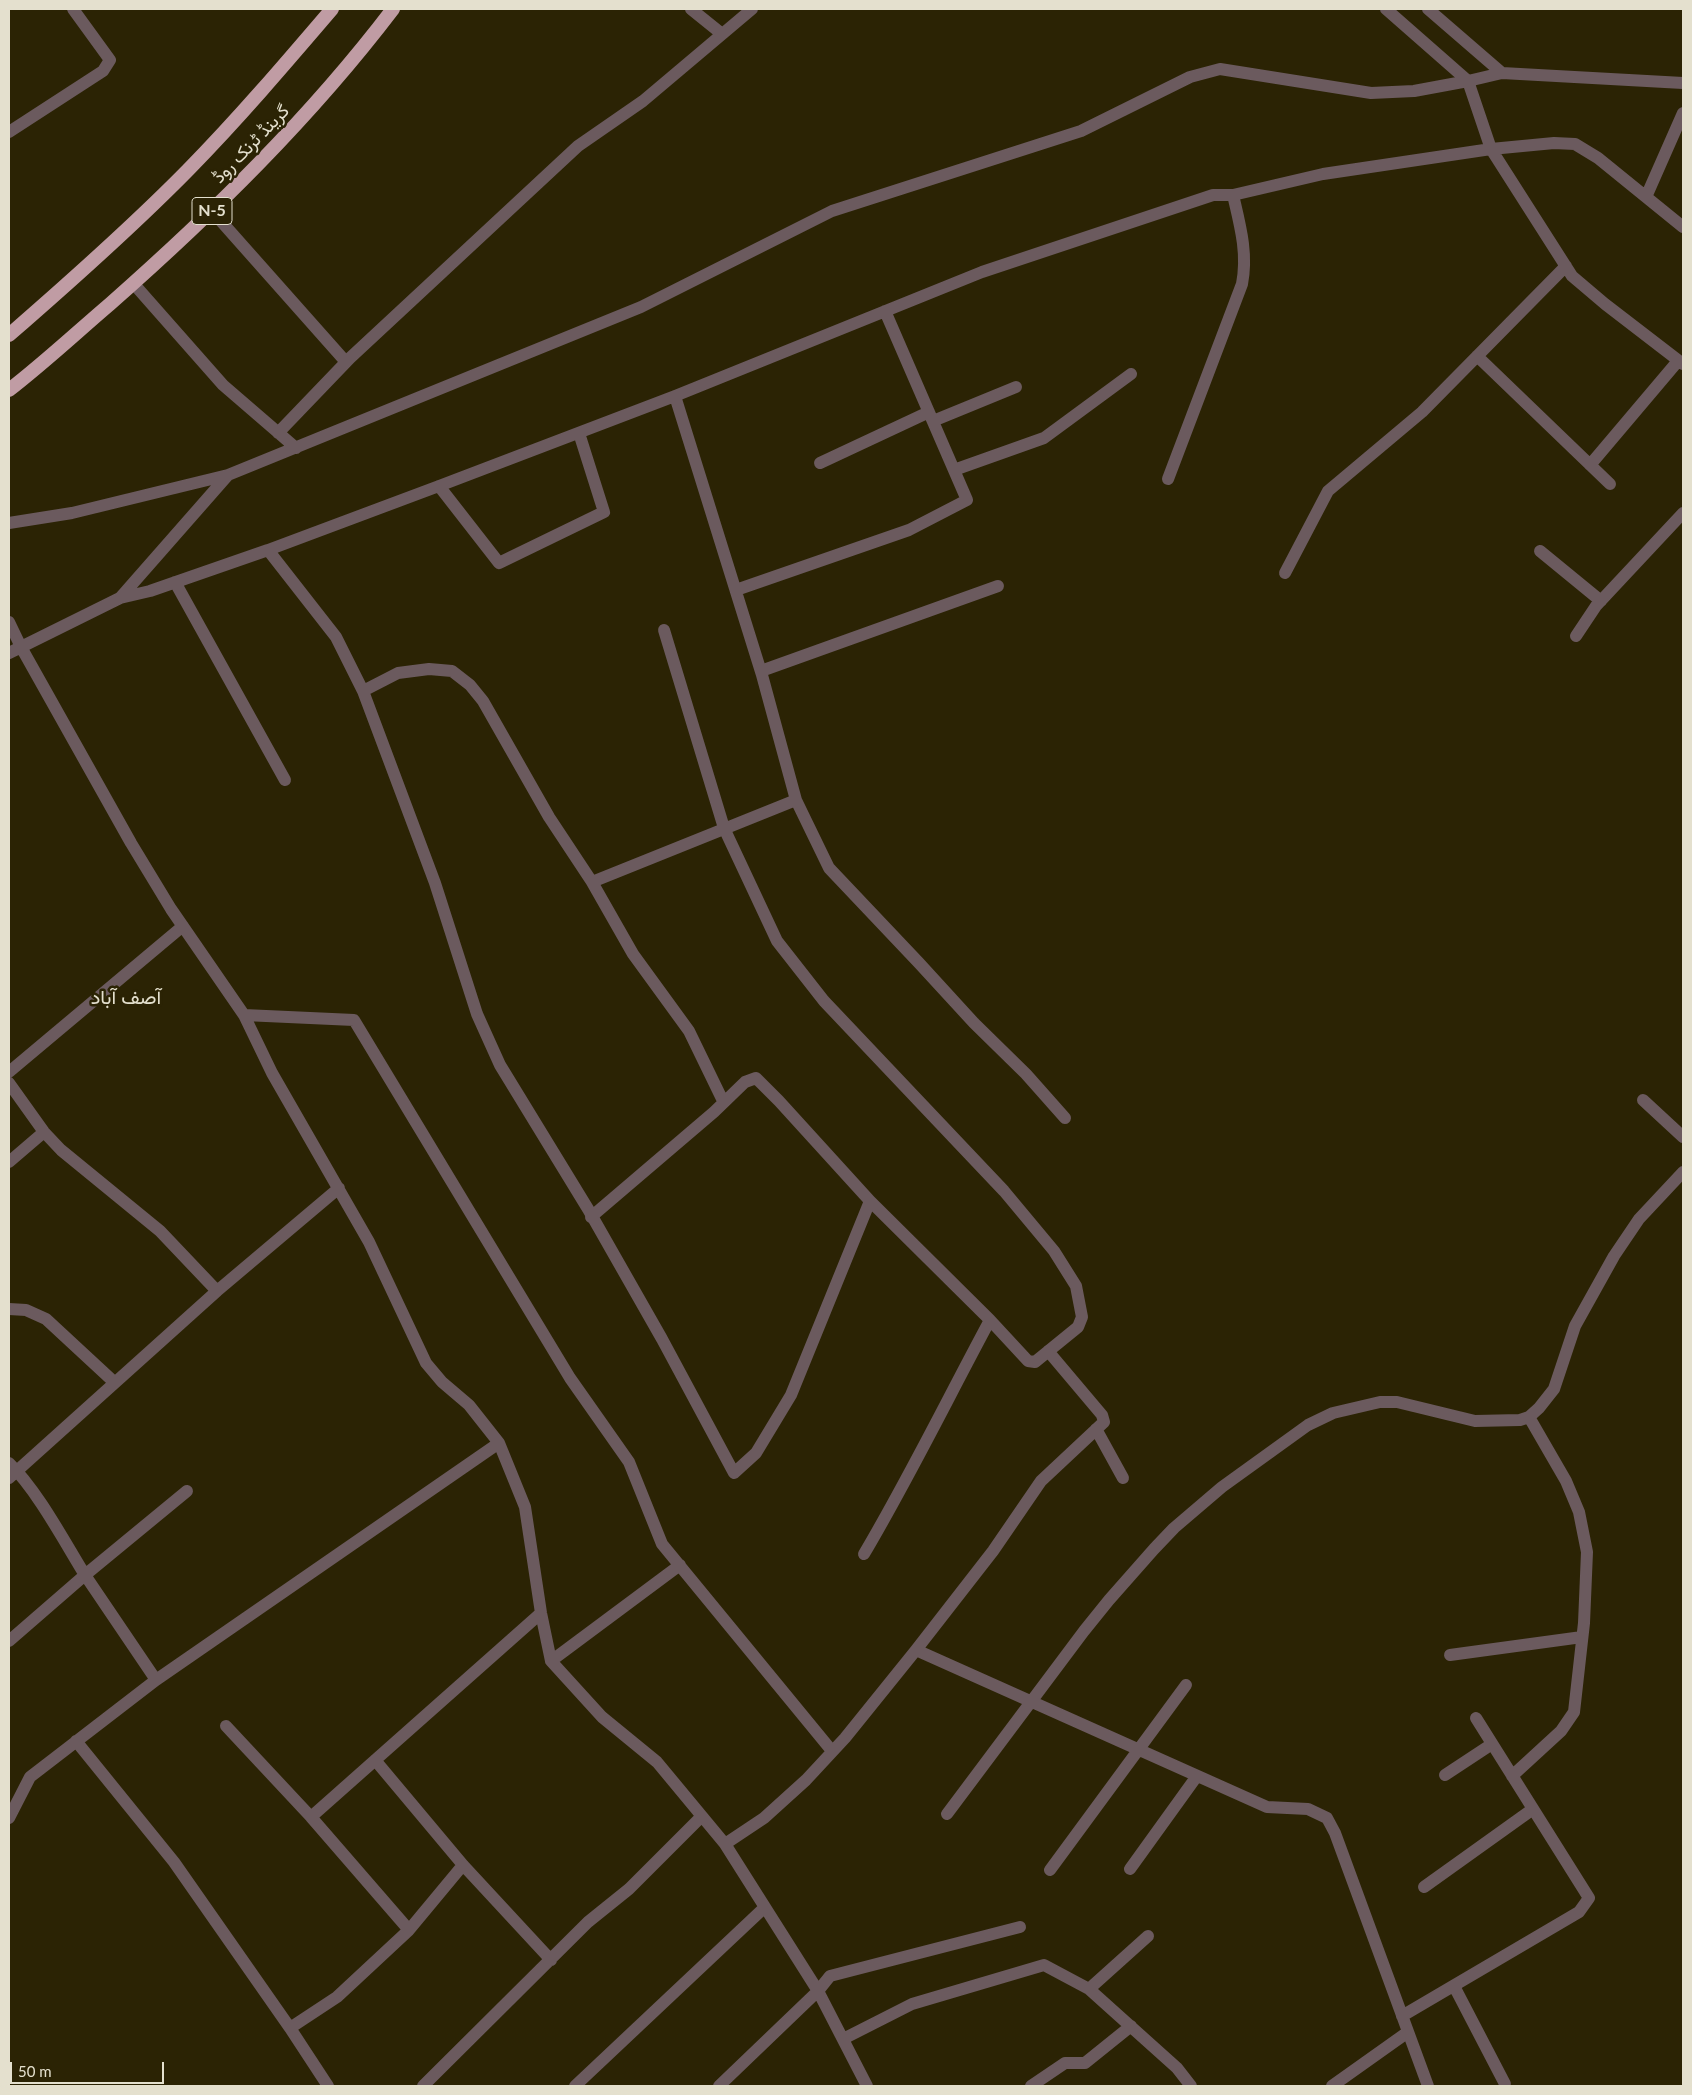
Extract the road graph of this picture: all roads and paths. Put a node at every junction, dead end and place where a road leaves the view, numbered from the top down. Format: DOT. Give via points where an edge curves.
graph roads {
  1 [pos="73,9"];
  2 [pos="332,9"];
  3 [pos="393,9"];
  4 [pos="691,9"];
  5 [pos="752,9"];
  6 [pos="1386,9"];
  7 [pos="1428,9"];
  8 [pos="722,34"];
  9 [pos="1502,73"];
  10 [pos="1468,81"];
  11 [pos="1683,83"];
  12 [pos="1683,113"];
  13 [pos="9,132"];
  14 [pos="1491,149"];
  15 [pos="1233,194"];
  16 [pos="1646,197"];
  17 [pos="212,211"];
  18 [pos="1683,227"];
  19 [pos="1566,266"];
  20 [pos="133,283"];
  21 [pos="885,311"];
  22 [pos="9,335"];
  23 [pos="1477,356"];
  24 [pos="346,362"];
  25 [pos="1680,363"];
  26 [pos="1132,374"];
  27 [pos="1016,388"];
  28 [pos="9,390"];
  29 [pos="675,396"];
  30 [pos="931,416"];
  31 [pos="278,433"];
  32 [pos="579,433"];
  33 [pos="296,448"];
  34 [pos="820,463"];
  35 [pos="1590,464"];
  36 [pos="954,470"];
  37 [pos="228,475"];
  38 [pos="1168,479"];
  39 [pos="1610,484"];
  40 [pos="439,486"];
  41 [pos="1683,513"];
  42 [pos="9,523"];
  43 [pos="268,550"];
  44 [pos="1540,551"];
  45 [pos="1285,573"];
  46 [pos="175,582"];
  47 [pos="998,586"];
  48 [pos="736,590"];
  49 [pos="120,598"];
  50 [pos="1601,601"];
  51 [pos="9,622"];
  52 [pos="664,630"];
  53 [pos="1576,636"];
  54 [pos="21,647"];
  55 [pos="9,653"];
  56 [pos="761,671"];
  57 [pos="363,691"];
  58 [pos="285,780"];
  59 [pos="796,800"];
  60 [pos="724,828"];
  61 [pos="592,882"];
  62 [pos="183,926"];
  63 [pos="244,1015"];
  64 [pos="9,1072"];
  65 [pos="9,1083"];
  66 [pos="1643,1100"];
  67 [pos="723,1101"];
  68 [pos="1065,1118"];
  69 [pos="44,1132"];
  70 [pos="1683,1137"];
  71 [pos="9,1162"];
  72 [pos="1683,1172"];
  73 [pos="339,1188"];
  74 [pos="870,1201"];
  75 [pos="591,1217"];
  76 [pos="217,1291"];
  77 [pos="9,1309"];
  78 [pos="990,1320"];
  79 [pos="1048,1351"];
  80 [pos="114,1382"];
  81 [pos="1529,1417"];
  82 [pos="1096,1429"];
  83 [pos="499,1443"];
  84 [pos="11,1471"];
  85 [pos="1123,1478"];
  86 [pos="187,1491"];
  87 [pos="864,1554"];
  88 [pos="680,1565"];
  89 [pos="85,1575"];
  90 [pos="541,1612"];
  91 [pos="1582,1637"];
  92 [pos="9,1641"];
  93 [pos="916,1650"];
  94 [pos="1450,1655"];
  95 [pos="551,1661"];
  96 [pos="156,1680"];
  97 [pos="1186,1685"];
  98 [pos="1032,1702"];
  99 [pos="1476,1718"];
  100 [pos="226,1726"];
  101 [pos="76,1741"];
  102 [pos="1492,1744"];
  103 [pos="1137,1749"];
  104 [pos="832,1751"];
  105 [pos="375,1760"];
  106 [pos="1445,1775"];
  107 [pos="1197,1776"];
  108 [pos="1512,1776"];
  109 [pos="1533,1809"];
  110 [pos="947,1814"];
  111 [pos="311,1817"];
  112 [pos="701,1817"];
  113 [pos="9,1818"];
  114 [pos="725,1844"];
  115 [pos="464,1865"];
  116 [pos="1130,1869"];
  117 [pos="1050,1870"];
  118 [pos="1424,1887"];
  119 [pos="764,1908"];
  120 [pos="1020,1927"];
  121 [pos="409,1930"];
  122 [pos="1148,1936"];
  123 [pos="551,1960"];
  124 [pos="1454,1986"];
  125 [pos="1089,1989"];
  126 [pos="818,1992"];
  127 [pos="1402,2016"];
  128 [pos="1131,2026"];
  129 [pos="290,2028"];
  130 [pos="1408,2032"];
  131 [pos="843,2039"];
  132 [pos="1505,2084"];
  133 [pos="328,2086"];
  134 [pos="424,2086"];
  135 [pos="575,2086"];
  136 [pos="719,2086"];
  137 [pos="867,2086"];
  138 [pos="1031,2086"];
  139 [pos="1191,2086"];
  140 [pos="1332,2086"];
  141 [pos="1428,2086"];
  1 -- 13 [label="street" via="110,60 103,71"];
  2 -- 22 [label="highway, گرینڈ ٹرنک روڈ / N-5" via="188,171"];
  3 -- 17 [label="highway, گرینڈ ٹرنک روڈ / N-5" via="307,112"];
  4 -- 8 [label="street"];
  5 -- 8 [label="street"];
  6 -- 10 [label="street"];
  7 -- 9 [label="street"];
  8 -- 24 [label="street" via="643,101 578,146"];
  9 -- 10 [label="street"];
  9 -- 11 [label="street"];
  10 -- 14 [label="street"];
  10 -- 33 [label="street" via="1414,91 1371,93 1220,69 1190,77 1081,131 832,211 641,307"];
  12 -- 16 [label="street"];
  14 -- 15 [label="street" via="1323,174"];
  14 -- 16 [label="street" via="1576,144"];
  14 -- 19 [label="street"];
  15 -- 21 [label="street" via="1213,195 1099,232 982,272"];
  15 -- 38 [label="street" via="1244,245 1242,284"];
  16 -- 18 [label="street"];
  17 -- 20 [label="highway, گرینڈ ٹرنک روڈ / N-5"];
  17 -- 24 [label="street"];
  19 -- 23 [label="street"];
  19 -- 25 [label="street" via="1572,276"];
  20 -- 28 [label="highway, گرینڈ ٹرنک روڈ / N-5"];
  20 -- 31 [label="street" via="223,385"];
  21 -- 29 [label="street"];
  21 -- 30 [label="street"];
  23 -- 35 [label="street"];
  23 -- 45 [label="street" via="1422,412 1328,491"];
  24 -- 31 [label="street"];
  25 -- 35 [label="street"];
  26 -- 36 [label="street" via="1044,438"];
  27 -- 30 [label="street"];
  29 -- 32 [label="street"];
  29 -- 48 [label="street"];
  30 -- 34 [label="street"];
  30 -- 36 [label="street"];
  31 -- 33 [label="street"];
  32 -- 40 [label="street"];
  32 -- 40 [label="street" via="604,512 499,563"];
  33 -- 37 [label="street"];
  35 -- 39 [label="street"];
  36 -- 48 [label="street" via="967,500 909,530"];
  37 -- 42 [label="street" via="72,513"];
  37 -- 49 [label="street"];
  40 -- 43 [label="street"];
  41 -- 50 [label="street"];
  43 -- 46 [label="street"];
  43 -- 57 [label="street" via="336,637"];
  44 -- 50 [label="street"];
  46 -- 49 [label="street"];
  46 -- 58 [label="street"];
  47 -- 56 [label="street"];
  48 -- 56 [label="street"];
  49 -- 54 [label="street"];
  50 -- 53 [label="street"];
  51 -- 54 [label="street"];
  52 -- 60 [label="street"];
  54 -- 55 [label="street"];
  54 -- 62 [label="street" via="131,843"];
  56 -- 59 [label="street"];
  57 -- 61 [label="street" via="398,672 429,669 452,671 470,685 483,701 548,817"];
  57 -- 75 [label="street" via="435,883 477,1014 500,1064"];
  59 -- 60 [label="street"];
  59 -- 68 [label="street" via="829,868"];
  60 -- 61 [label="street"];
  60 -- 79 [label="street" via="777,941 824,1001 1004,1191 1054,1251 1076,1286 1082,1317 1078,1328"];
  61 -- 67 [label="street" via="634,954 689,1031"];
  62 -- 63 [label="street"];
  62 -- 64 [label="street"];
  63 -- 73 [label="street" via="272,1074"];
  63 -- 88 [label="street" via="354,1020 570,1378 630,1462 662,1544"];
  65 -- 69 [label="street"];
  66 -- 70 [label="street"];
  67 -- 74 [label="street" via="745,1082 756,1078"];
  67 -- 75 [label="street"];
  69 -- 71 [label="street"];
  69 -- 76 [label="street" via="61,1150 160,1231"];
  72 -- 81 [label="street" via="1639,1219 1614,1256 1575,1326 1554,1388"];
  73 -- 76 [label="street"];
  73 -- 83 [label="street" via="369,1242 426,1363 469,1405"];
  74 -- 75 [label="street" via="791,1395 756,1453 734,1473"];
  74 -- 78 [label="street"];
  76 -- 80 [label="street"];
  77 -- 80 [label="street" via="26,1310 46,1319"];
  78 -- 79 [label="street" via="1028,1362 1035,1362"];
  78 -- 87 [label="street" via="901,1491"];
  79 -- 82 [label="street" via="1102,1415 1104,1422"];
  80 -- 84 [label="street"];
  81 -- 91 [label="street" via="1566,1481 1579,1512 1587,1552"];
  81 -- 98 [label="street" via="1475,1421 1397,1402 1380,1402 1333,1413 1308,1425 1222,1487 1174,1528 1109,1600"];
  82 -- 85 [label="street"];
  82 -- 93 [label="street" via="1041,1481 993,1551"];
  83 -- 90 [label="street" via="526,1507"];
  83 -- 96 [label="street"];
  84 -- 89 [label="street" via="45,1511"];
  86 -- 89 [label="street"];
  88 -- 95 [label="street"];
  88 -- 104 [label="street"];
  89 -- 92 [label="street"];
  89 -- 96 [label="street"];
  90 -- 95 [label="street"];
  90 -- 105 [label="street"];
  91 -- 94 [label="street"];
  91 -- 108 [label="street" via="1574,1712 1562,1731"];
  93 -- 98 [label="street"];
  93 -- 104 [label="street"];
  95 -- 112 [label="street" via="602,1718 657,1762"];
  96 -- 101 [label="street"];
  97 -- 103 [label="street"];
  98 -- 103 [label="street"];
  98 -- 110 [label="street"];
  99 -- 102 [label="street"];
  100 -- 111 [label="street"];
  101 -- 113 [label="street" via="30,1777"];
  101 -- 129 [label="street" via="174,1862"];
  102 -- 106 [label="street"];
  102 -- 108 [label="street"];
  103 -- 107 [label="street"];
  103 -- 117 [label="street"];
  104 -- 114 [label="street" via="764,1818"];
  105 -- 111 [label="street"];
  105 -- 115 [label="street"];
  107 -- 116 [label="street"];
  107 -- 127 [label="street" via="1267,1807 1308,1809 1327,1818"];
  108 -- 109 [label="street"];
  109 -- 118 [label="street"];
  109 -- 124 [label="street" via="1589,1898 1579,1912"];
  111 -- 121 [label="street"];
  112 -- 114 [label="street"];
  112 -- 123 [label="street"];
  114 -- 119 [label="street"];
  115 -- 121 [label="street"];
  115 -- 123 [label="street"];
  119 -- 126 [label="street"];
  119 -- 135 [label="street"];
  120 -- 126 [label="street" via="830,1976"];
  121 -- 129 [label="street" via="337,1997"];
  122 -- 125 [label="street"];
  123 -- 134 [label="street"];
  124 -- 127 [label="street"];
  124 -- 132 [label="street"];
  125 -- 128 [label="street"];
  125 -- 131 [label="street" via="1044,1965 912,2004"];
  126 -- 131 [label="street"];
  126 -- 136 [label="street"];
  127 -- 130 [label="street"];
  128 -- 138 [label="street" via="1086,2063 1065,2063"];
  128 -- 139 [label="street" via="1177,2068"];
  129 -- 133 [label="street"];
  130 -- 140 [label="street"];
  130 -- 141 [label="street"];
  131 -- 137 [label="street"];
}
